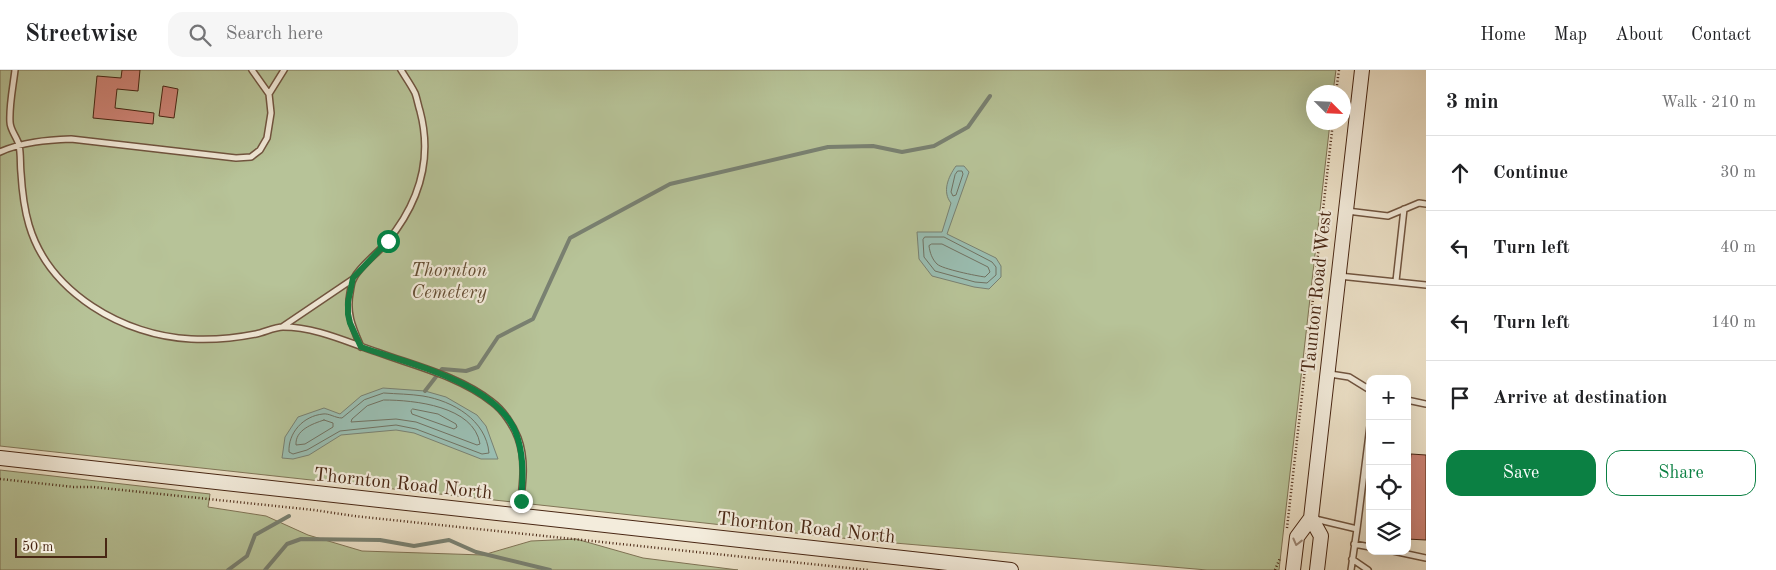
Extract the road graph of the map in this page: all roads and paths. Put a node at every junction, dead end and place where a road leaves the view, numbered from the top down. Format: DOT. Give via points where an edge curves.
graph roads {
  1 [pos="15,70"];
  2 [pos="252,70"];
  3 [pos="284,70"];
  4 [pos="401,70"];
  5 [pos="1339,70"];
  6 [pos="1362,70"];
  7 [pos="1337,85"];
  8 [pos="269,94"];
  9 [pos="1331,130"];
  10 [pos="19,145"];
  11 [pos="0,152"];
  12 [pos="1426,204"];
  13 [pos="1404,209"];
  14 [pos="1346,211"];
  15 [pos="1338,276"];
  16 [pos="353,278"];
  17 [pos="1396,281"];
  18 [pos="1426,285"];
  19 [pos="282,326"];
  20 [pos="361,347"];
  21 [pos="1328,373"];
  22 [pos="1366,388"];
  23 [pos="1411,401"];
  24 [pos="1426,404"];
  25 [pos="0,458"];
  26 [pos="1366,458"];
  27 [pos="0,478"];
  28 [pos="519,516"];
  29 [pos="1311,518"];
  30 [pos="1357,529"];
  31 [pos="1287,534"];
  32 [pos="1354,544"];
  33 [pos="1366,546"];
  34 [pos="1283,552"];
  35 [pos="1411,555"];
  36 [pos="1426,558"];
  37 [pos="1352,559"];
  38 [pos="1352,569"];
  39 [pos="868,570"];
  40 [pos="1011,570"];
  41 [pos="1275,570"];
  42 [pos="1293,570"];
  43 [pos="1317,570"];
  44 [pos="1368,570"];
  1 -- 10 [label="lane" via="10,124"];
  2 -- 8 [label="lane"];
  3 -- 8 [label="lane"];
  4 -- 16 [label="lane" via="415,94 424,125 422,179 388,241"];
  5 -- 7 [label="path"];
  6 -- 14 [label="main road, Taunton Road West"];
  8 -- 10 [label="lane" via="271,113 267,138 251,157 71,139"];
  9 -- 31 [label="path"];
  10 -- 11 [label="lane"];
  10 -- 19 [label="lane" via="22,189 33,234 43,256 62,282 88,304 122,322 169,337 222,338"];
  12 -- 13 [label="lane" via="1419,203"];
  13 -- 14 [label="lane" via="1388,216"];
  13 -- 17 [label="lane"];
  14 -- 15 [label="main road, Taunton Road West"];
  15 -- 17 [label="lane"];
  15 -- 21 [label="main road, Taunton Road West"];
  16 -- 19 [label="lane"];
  16 -- 20 [label="lane" via="348,314"];
  17 -- 18 [label="lane"];
  19 -- 20 [label="lane" via="327,334"];
  20 -- 28 [label="lane" via="447,376 494,402 518,438 523,479"];
  21 -- 22 [label="lane" via="1349,377"];
  21 -- 29 [label="main road, Taunton Road West"];
  23 -- 24 [label="lane"];
  25 -- 28 [label="main road, Thornton Road North"];
  26 -- 30 [label="lane"];
  27 -- 39 [label="path"];
  28 -- 40 [label="main road, Thornton Road North"];
  29 -- 30 [label="lane"];
  29 -- 42 [label="main road, Taunton Road West, one-way" via="1297,537"];
  29 -- 43 [label="main road, Taunton Road West" via="1321,536"];
  30 -- 32 [label="lane"];
  32 -- 33 [label="lane"];
  32 -- 37 [label="lane"];
  34 -- 41 [label="path"];
  35 -- 36 [label="lane"];
  37 -- 38 [label="lane"];
  37 -- 44 [label="lane"];
}
